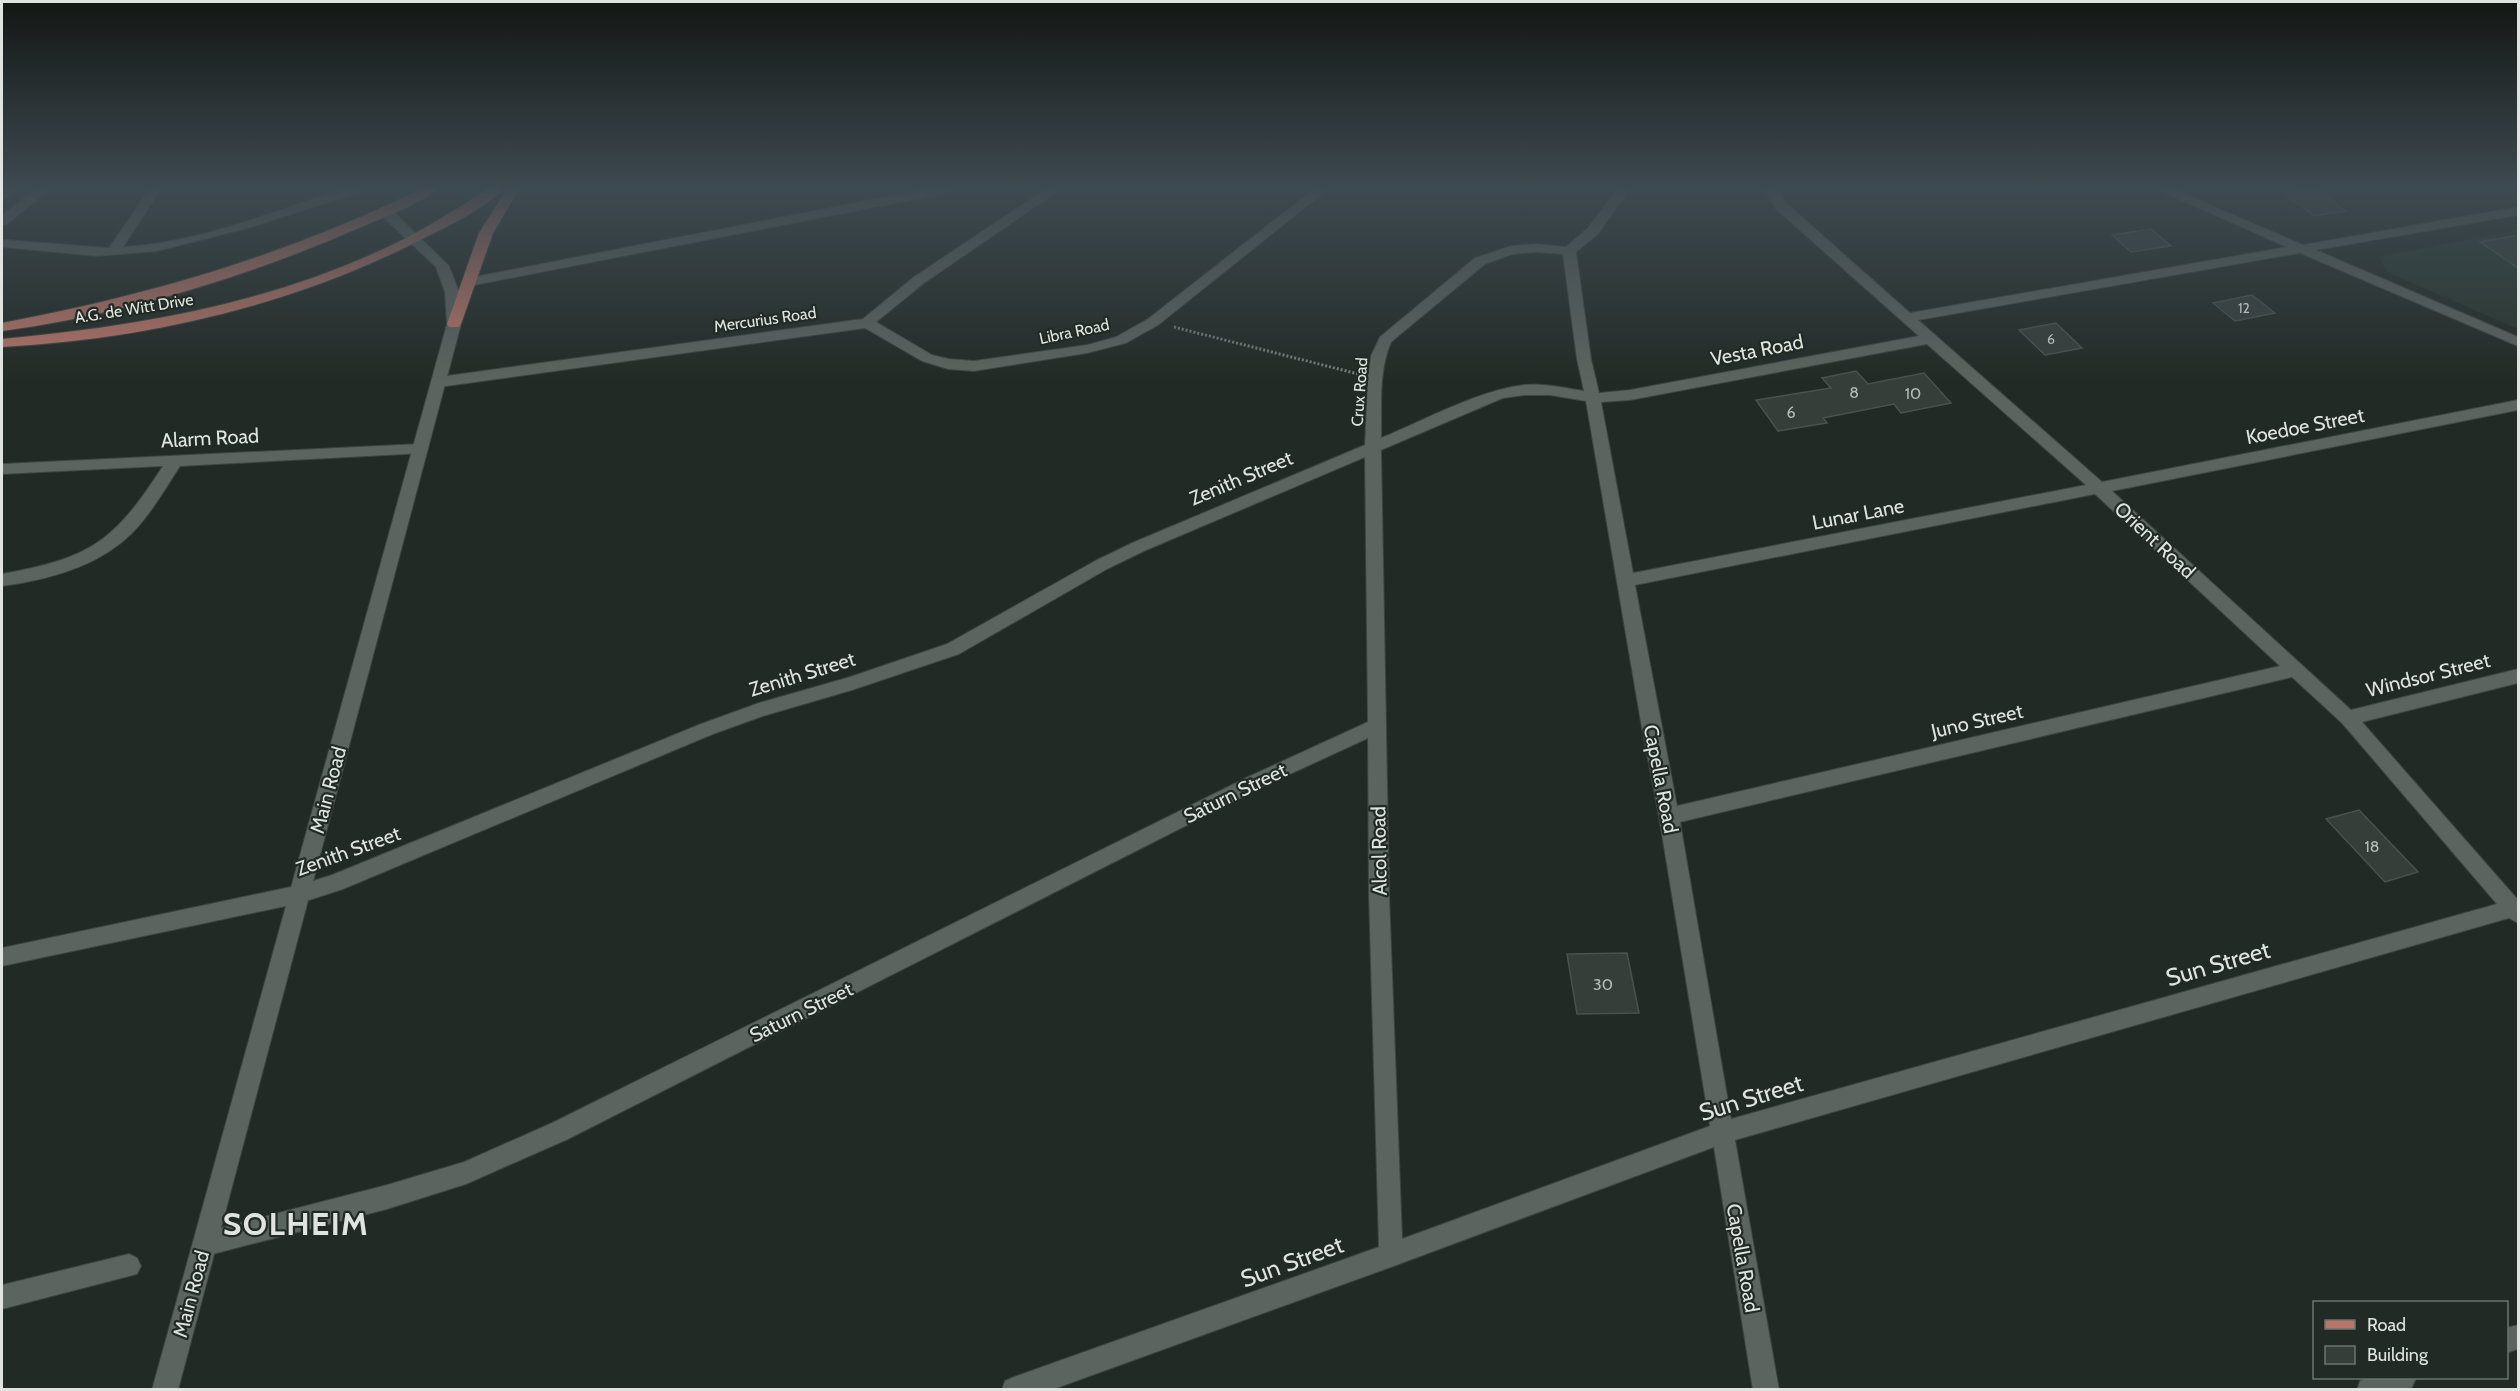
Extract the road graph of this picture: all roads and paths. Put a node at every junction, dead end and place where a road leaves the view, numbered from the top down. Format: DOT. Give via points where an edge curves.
graph roads {
  1 [pos="275,254"];
  2 [pos="386,254"];
  3 [pos="428,254"];
  4 [pos="479,254"];
  5 [pos="614,254"];
  6 [pos="958,254"];
  7 [pos="1240,254"];
  8 [pos="1500,254"];
  9 [pos="1569,254"];
  10 [pos="1835,254"];
  11 [pos="2265,254"];
  12 [pos="2312,254"];
  13 [pos="469,282"];
  14 [pos="1907,318"];
  15 [pos="1153,322"];
  16 [pos="867,323"];
  17 [pos="454,324"];
  18 [pos="2,327"];
  19 [pos="1928,339"];
  20 [pos="2518,342"];
  21 [pos="2,343"];
  22 [pos="1376,378"];
  23 [pos="439,382"];
  24 [pos="1593,398"];
  25 [pos="2518,405"];
  26 [pos="1373,446"];
  27 [pos="420,449"];
  28 [pos="176,461"];
  29 [pos="2,469"];
  30 [pos="2099,488"];
  31 [pos="2,580"];
  32 [pos="1625,581"];
  33 [pos="2295,669"];
  34 [pos="2518,676"];
  35 [pos="2348,718"];
  36 [pos="1376,726"];
  37 [pos="1669,816"];
  38 [pos="300,894"];
  39 [pos="2517,910"];
  40 [pos="2,957"];
  41 [pos="1721,1133"];
  42 [pos="205,1244"];
  43 [pos="1391,1255"];
  44 [pos="129,1266"];
  45 [pos="2,1297"];
  46 [pos="2397,1379"];
  47 [pos="165,1389"];
  48 [pos="1014,1389"];
  49 [pos="1766,1389"];
  50 [pos="2369,1389"];
  1 -- 18 [label="main road, A.G. de Witt Drive" via="227,272 107,306"];
  2 -- 21 [label="main road, A.G. de Witt Drive" via="345,273 243,305 142,327"];
  3 -- 17 [label="street, Main Road" via="448,277"];
  4 -- 13 [label="main road"];
  5 -- 13 [label="street"];
  6 -- 16 [label="street"];
  7 -- 15 [label="street, Libra Road"];
  8 -- 22 [label="street, Crux Road" via="1480,261 1385,340 1378,356"];
  9 -- 24 [label="street, Capella Road"];
  10 -- 14 [label="street, Orient Road"];
  11 -- 14 [label="street"];
  12 -- 20 [label="street"];
  13 -- 17 [label="main road"];
  14 -- 19 [label="street, Orient Road"];
  15 -- 16 [label="street, Libra Road" via="1121,340 1087,349 974,366 927,358"];
  15 -- 22 [label="path"];
  16 -- 23 [label="street, Mercurius Road"];
  17 -- 23 [label="street, Main Road"];
  19 -- 24 [label="street, Vesta Road" via="1684,386"];
  19 -- 30 [label="street, Orient Road"];
  22 -- 26 [label="street, Crux Road"];
  23 -- 27 [label="street, Main Road"];
  24 -- 26 [label="street, Zenith Street" via="1550,390 1500,394"];
  24 -- 32 [label="street, Capella Road"];
  25 -- 30 [label="street, Koedoe Street"];
  26 -- 36 [label="street, Alcol Road"];
  26 -- 38 [label="street, Zenith Street" via="1138,547 952,649 749,713 336,883"];
  27 -- 28 [label="street, Alarm Road"];
  27 -- 38 [label="street, Main Road"];
  28 -- 29 [label="street, Alarm Road"];
  28 -- 31 [label="street" via="125,530 98,551 59,568"];
  30 -- 32 [label="street, Lunar Lane"];
  30 -- 33 [label="street, Orient Road"];
  32 -- 37 [label="street, Capella Road"];
  33 -- 35 [label="street, Orient Road"];
  33 -- 37 [label="street, Juno Street"];
  34 -- 35 [label="street, Windsor Street"];
  35 -- 39 [label="street, Orient Road"];
  36 -- 42 [label="street, Saturn Street" via="560,1131 466,1173"];
  36 -- 43 [label="street, Alcol Road"];
  37 -- 41 [label="street, Capella Road"];
  38 -- 40 [label="street, Zenith Street"];
  38 -- 42 [label="street, Main Road"];
  39 -- 41 [label="street, Sun Street"];
  41 -- 43 [label="street, Sun Street"];
  41 -- 49 [label="street, Capella Road"];
  42 -- 47 [label="street, Main Road"];
  43 -- 48 [label="street, Sun Street"];
  44 -- 45 [label="street"];
  46 -- 50 [label="street"];
}
